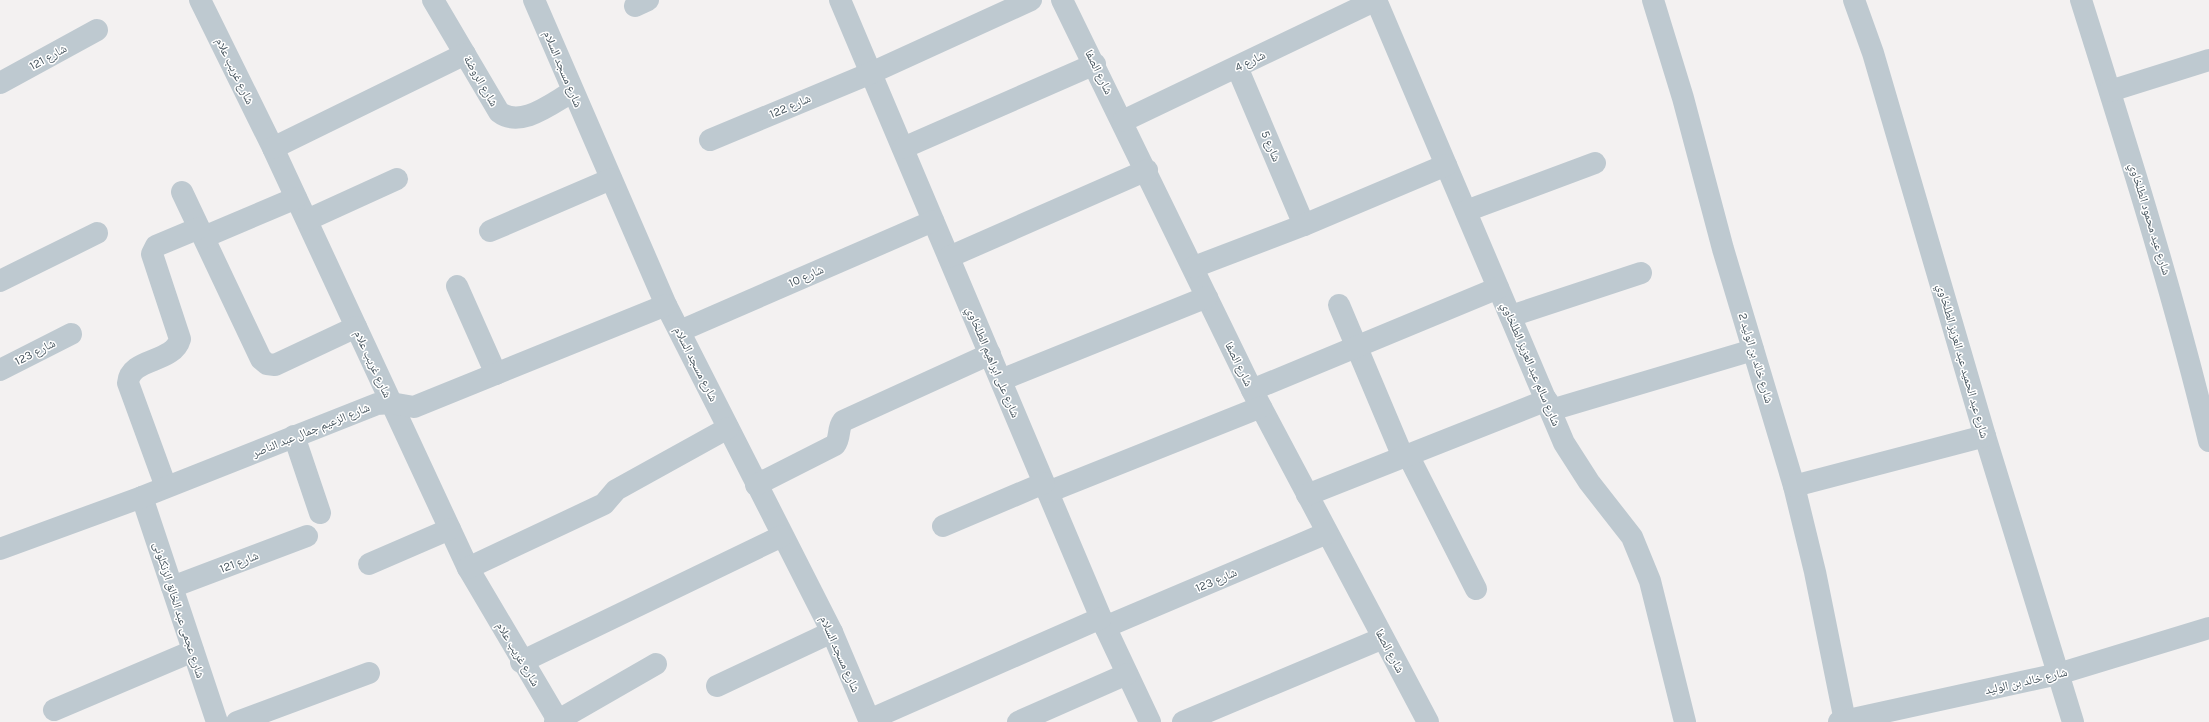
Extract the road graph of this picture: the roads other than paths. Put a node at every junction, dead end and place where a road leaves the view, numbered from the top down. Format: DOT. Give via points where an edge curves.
graph roads {
  1 [pos="200,0"];
  2 [pos="433,0"];
  3 [pos="534,0"];
  4 [pos="840,0"];
  5 [pos="1031,0"];
  6 [pos="1376,0"];
  7 [pos="1653,0"];
  8 [pos="1854,0"];
  9 [pos="2081,0"];
  10 [pos="1070,2"];
  11 [pos="97,30"];
  12 [pos="465,54"];
  13 [pos="2209,60"];
  14 [pos="1095,64"];
  15 [pos="1237,67"];
  16 [pos="871,73"];
  17 [pos="0,84"];
  18 [pos="2110,91"];
  19 [pos="572,92"];
  20 [pos="1123,121"];
  21 [pos="710,140"];
  22 [pos="274,148"];
  23 [pos="902,148"];
  24 [pos="1595,163"];
  25 [pos="1446,165"];
  26 [pos="1147,170"];
  27 [pos="611,178"];
  28 [pos="397,179"];
  29 [pos="182,192"];
  30 [pos="296,198"];
  31 [pos="1466,211"];
  32 [pos="307,220"];
  33 [pos="933,221"];
  34 [pos="1304,225"];
  35 [pos="490,231"];
  36 [pos="97,233"];
  37 [pos="201,233"];
  38 [pos="949,258"];
  39 [pos="1194,267"];
  40 [pos="1641,273"];
  41 [pos="0,281"];
  42 [pos="457,286"];
  43 [pos="1498,288"];
  44 [pos="1207,297"];
  45 [pos="666,305"];
  46 [pos="1339,305"];
  47 [pos="1511,316"];
  48 [pos="356,327"];
  49 [pos="680,332"];
  50 [pos="71,334"];
  51 [pos="1356,347"];
  52 [pos="1753,350"];
  53 [pos="990,354"];
  54 [pos="0,370"];
  55 [pos="496,374"];
  56 [pos="1001,380"];
  57 [pos="1256,398"];
  58 [pos="392,403"];
  59 [pos="1549,405"];
  60 [pos="728,428"];
  61 [pos="294,436"];
  62 [pos="1985,436"];
  63 [pos="2209,441"];
  64 [pos="1406,456"];
  65 [pos="756,485"];
  66 [pos="1794,486"];
  67 [pos="166,487"];
  68 [pos="1046,487"];
  69 [pos="1307,495"];
  70 [pos="142,497"];
  71 [pos="320,513"];
  72 [pos="943,526"];
  73 [pos="450,529"];
  74 [pos="1327,533"];
  75 [pos="307,536"];
  76 [pos="782,536"];
  77 [pos="0,549"];
  78 [pos="369,564"];
  79 [pos="468,568"];
  80 [pos="172,587"];
  81 [pos="1476,589"];
  82 [pos="1103,622"];
  83 [pos="2209,628"];
  84 [pos="832,632"];
  85 [pos="1383,638"];
  86 [pos="193,651"];
  87 [pos="521,662"];
  88 [pos="656,664"];
  89 [pos="369,673"];
  90 [pos="1127,674"];
  91 [pos="2058,674"];
  92 [pos="717,686"];
  93 [pos="54,710"];
  94 [pos="870,721"];
  95 [pos="1842,721"];
  96 [pos="217,722"];
  97 [pos="237,722"];
  98 [pos="557,722"];
  99 [pos="1018,722"];
  100 [pos="1150,722"];
  101 [pos="1183,722"];
  102 [pos="1428,722"];
  103 [pos="1685,722"];
  104 [pos="2073,722"];
  1 -- 22 [label="street, شارع غريب علام"];
  2 -- 12 [label="street, شارع الروضة"];
  3 -- 19 [label="street, شارع مسجد السلام"];
  4 -- 16 [label="street, شارع على ابراهيم الطلخاوي"];
  5 -- 16 [label="street, شارع 122"];
  6 -- 15 [label="street, شارع 4"];
  6 -- 25 [label="street, شارع سالم عبد العزيز الطلخاوي"];
  7 -- 52 [label="street, شارع خالد بن الوليد 2"];
  8 -- 62 [label="street, شارع عبد الحميد عبد العزيز الطلخاوي" via="1873,53"];
  9 -- 18 [label="street, شارع عيد محمود الطلخاوي"];
  10 -- 14 [label="street, شارع الصفا"];
  11 -- 17 [label="street, شارع 121"];
  12 -- 19 [label="street, شارع الروضة" via="499,112 505,116 526,117"];
  12 -- 22 [label="street"];
  13 -- 18 [label="street"];
  14 -- 20 [label="street, شارع الصفا"];
  14 -- 23 [label="street"];
  15 -- 20 [label="street, شارع 4"];
  15 -- 34 [label="street, شارع 5"];
  16 -- 21 [label="street, شارع 122"];
  16 -- 23 [label="street, شارع على ابراهيم الطلخاوي"];
  18 -- 63 [label="street, شارع عيد محمود الطلخاوي" via="2166,274"];
  19 -- 27 [label="street, شارع مسجد السلام"];
  20 -- 26 [label="street, شارع الصفا"];
  22 -- 30 [label="street, شارع غريب علام"];
  23 -- 33 [label="street, شارع على ابراهيم الطلخاوي"];
  24 -- 31 [label="street"];
  25 -- 31 [label="street, شارع سالم عبد العزيز الطلخاوي"];
  25 -- 34 [label="street"];
  26 -- 38 [label="street"];
  26 -- 39 [label="street, شارع الصفا"];
  27 -- 35 [label="street"];
  27 -- 45 [label="street, شارع مسجد السلام"];
  28 -- 32 [label="street"];
  29 -- 37 [label="street"];
  30 -- 32 [label="street, شارع غريب علام"];
  30 -- 37 [label="street"];
  31 -- 43 [label="street, شارع سالم عبد العزيز الطلخاوي"];
  32 -- 48 [label="street, شارع غريب علام"];
  33 -- 38 [label="street, شارع على ابراهيم الطلخاوي"];
  33 -- 49 [label="street, شارع 10"];
  34 -- 39 [label="street"];
  36 -- 41 [label="street"];
  37 -- 48 [label="street" via="261,359 267,364 275,365"];
  37 -- 67 [label="street" via="156,246 152,254 180,339 172,352 133,370 128,376 128,383"];
  38 -- 53 [label="street, شارع على ابراهيم الطلخاوي"];
  39 -- 44 [label="street, شارع الصفا"];
  40 -- 47 [label="street"];
  42 -- 55 [label="street"];
  43 -- 47 [label="street, شارع سالم عبد العزيز الطلخاوي"];
  43 -- 51 [label="street"];
  44 -- 56 [label="street"];
  44 -- 57 [label="street, شارع الصفا"];
  45 -- 49 [label="street, شارع مسجد السلام"];
  45 -- 55 [label="street, شارع الزعيم جمال عبد الناصر"];
  46 -- 51 [label="street"];
  47 -- 59 [label="street, شارع سالم عبد العزيز الطلخاوي"];
  48 -- 58 [label="street, شارع غريب علام"];
  49 -- 60 [label="street, شارع مسجد السلام"];
  50 -- 54 [label="street, شارع 123"];
  51 -- 57 [label="street"];
  51 -- 64 [label="street"];
  52 -- 59 [label="street"];
  52 -- 66 [label="street, شارع خالد بن الوليد 2"];
  53 -- 56 [label="street, شارع على ابراهيم الطلخاوي"];
  53 -- 65 [label="street" via="843,421 835,445"];
  55 -- 58 [label="street, شارع الزعيم جمال عبد الناصر" via="414,407"];
  56 -- 68 [label="street, شارع على ابراهيم الطلخاوي"];
  57 -- 68 [label="street"];
  57 -- 69 [label="street, شارع الصفا"];
  58 -- 61 [label="street, شارع الزعيم جمال عبد الناصر" via="377,404"];
  58 -- 73 [label="street, شارع غريب علام"];
  59 -- 64 [label="street"];
  59 -- 103 [label="street, شارع سالم عبد العزيز الطلخاوي" via="1564,443 1589,482 1632,537 1650,581"];
  60 -- 65 [label="street, شارع مسجد السلام"];
  60 -- 79 [label="street" via="616,490 604,504"];
  61 -- 67 [label="street, شارع الزعيم جمال عبد الناصر"];
  61 -- 71 [label="street"];
  62 -- 66 [label="street"];
  62 -- 91 [label="street, شارع عبد الحميد عبد العزيز الطلخاوي"];
  64 -- 69 [label="street"];
  64 -- 81 [label="street"];
  65 -- 76 [label="street, شارع مسجد السلام"];
  66 -- 95 [label="street, شارع خالد بن الوليد 2" via="1815,572"];
  67 -- 70 [label="street, شارع الزعيم جمال عبد الناصر"];
  68 -- 72 [label="street"];
  68 -- 82 [label="street, شارع على ابراهيم الطلخاوي"];
  69 -- 74 [label="street, شارع الصفا"];
  70 -- 77 [label="street, شارع الزعيم جمال عبد الناصر"];
  70 -- 80 [label="street, شارع عجمى عبد الخالق الزنكلونى"];
  73 -- 78 [label="street"];
  73 -- 79 [label="street, شارع غريب علام"];
  74 -- 82 [label="street, شارع 123"];
  74 -- 85 [label="street, شارع الصفا"];
  75 -- 80 [label="street, شارع 121"];
  76 -- 84 [label="street, شارع مسجد السلام"];
  76 -- 87 [label="street"];
  79 -- 87 [label="street, شارع غريب علام"];
  80 -- 86 [label="street, شارع عجمى عبد الخالق الزنكلونى"];
  82 -- 90 [label="street, شارع على ابراهيم الطلخاوي"];
  82 -- 94 [label="street, شارع 123"];
  83 -- 91 [label="street, شارع خالد بن الوليد"];
  84 -- 92 [label="street"];
  84 -- 94 [label="street, شارع مسجد السلام"];
  85 -- 101 [label="street"];
  85 -- 102 [label="street, شارع الصفا"];
  86 -- 93 [label="street"];
  86 -- 96 [label="street, شارع عجمى عبد الخالق الزنكلونى"];
  87 -- 98 [label="street, شارع غريب علام"];
  88 -- 98 [label="street"];
  89 -- 97 [label="street"];
  90 -- 99 [label="street"];
  90 -- 100 [label="street, شارع على ابراهيم الطلخاوي"];
  91 -- 95 [label="street, شارع خالد بن الوليد"];
  91 -- 104 [label="street, شارع عبد الحميد عبد العزيز الطلخاوي"];
}
